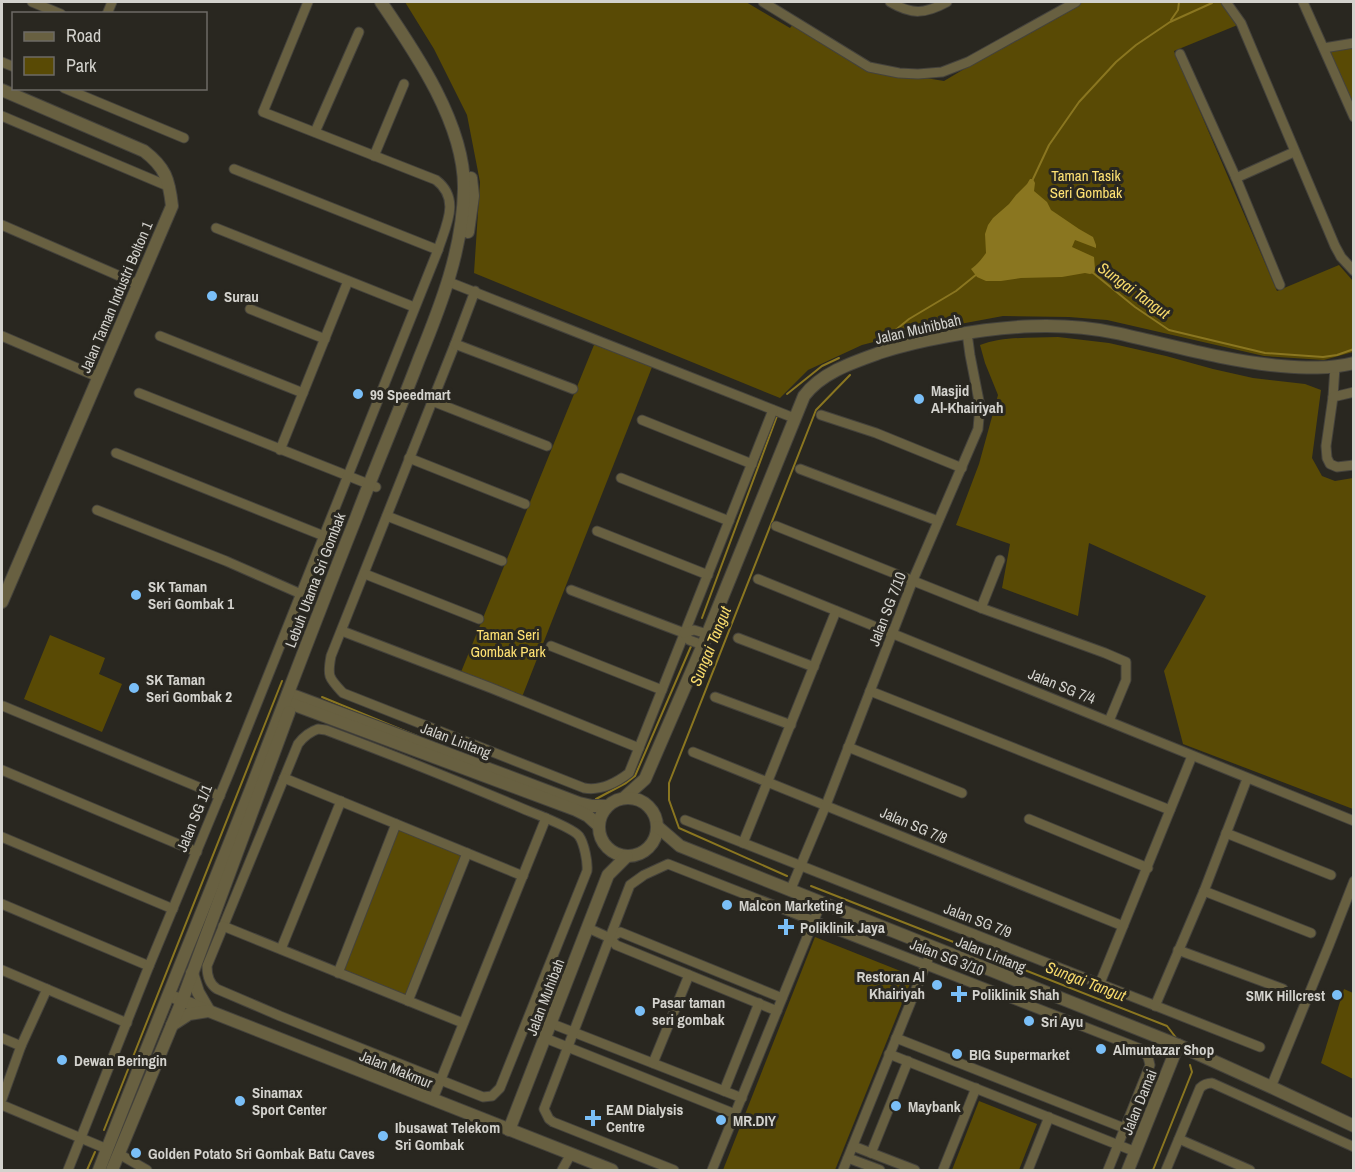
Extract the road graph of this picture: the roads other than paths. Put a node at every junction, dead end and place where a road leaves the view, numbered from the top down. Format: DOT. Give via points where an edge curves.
graph roads {
  1 [pos="36,2"];
  2 [pos="308,2"];
  3 [pos="381,2"];
  4 [pos="389,2"];
  5 [pos="762,2"];
  6 [pos="890,2"];
  7 [pos="947,2"];
  8 [pos="1076,2"];
  9 [pos="1226,2"];
  10 [pos="1303,2"];
  11 [pos="902,5"];
  12 [pos="57,12"];
  13 [pos="359,32"];
  14 [pos="1353,43"];
  15 [pos="1324,48"];
  16 [pos="1180,54"];
  17 [pos="404,84"];
  18 [pos="2,90"];
  19 [pos="69,90"];
  20 [pos="2,116"];
  21 [pos="1353,117"];
  22 [pos="315,132"];
  23 [pos="184,138"];
  24 [pos="1294,152"];
  25 [pos="374,156"];
  26 [pos="234,169"];
  27 [pos="1236,178"];
  28 [pos="170,187"];
  29 [pos="2,225"];
  30 [pos="216,228"];
  31 [pos="438,250"];
  32 [pos="1353,271"];
  33 [pos="348,281"];
  34 [pos="452,283"];
  35 [pos="138,284"];
  36 [pos="1280,285"];
  37 [pos="475,291"];
  38 [pos="414,307"];
  39 [pos="250,309"];
  40 [pos="967,333"];
  41 [pos="2,336"];
  42 [pos="160,336"];
  43 [pos="325,339"];
  44 [pos="455,344"];
  45 [pos="1353,363"];
  46 [pos="1335,367"];
  47 [pos="98,377"];
  48 [pos="573,389"];
  49 [pos="1353,392"];
  50 [pos="139,393"];
  51 [pos="303,393"];
  52 [pos="1333,397"];
  53 [pos="432,401"];
  54 [pos="783,414"];
  55 [pos="820,414"];
  56 [pos="642,420"];
  57 [pos="548,446"];
  58 [pos="280,450"];
  59 [pos="116,453"];
  60 [pos="409,458"];
  61 [pos="752,464"];
  62 [pos="1353,465"];
  63 [pos="962,468"];
  64 [pos="800,469"];
  65 [pos="347,477"];
  66 [pos="621,478"];
  67 [pos="372,486"];
  68 [pos="525,504"];
  69 [pos="97,510"];
  70 [pos="387,516"];
  71 [pos="729,521"];
  72 [pos="938,521"];
  73 [pos="776,526"];
  74 [pos="597,531"];
  75 [pos="324,536"];
  76 [pos="1000,560"];
  77 [pos="502,561"];
  78 [pos="365,574"];
  79 [pos="708,575"];
  80 [pos="758,579"];
  81 [pos="913,580"];
  82 [pos="571,590"];
  83 [pos="301,594"];
  84 [pos="2,602"];
  85 [pos="981,608"];
  86 [pos="836,611"];
  87 [pos="479,619"];
  88 [pos="342,631"];
  89 [pos="684,633"];
  90 [pos="893,634"];
  91 [pos="738,638"];
  92 [pos="704,639"];
  93 [pos="550,646"];
  94 [pos="814,667"];
  95 [pos="662,690"];
  96 [pos="870,691"];
  97 [pos="715,697"];
  98 [pos="294,700"];
  99 [pos="3,706"];
  100 [pos="1109,721"];
  101 [pos="791,725"];
  102 [pos="848,747"];
  103 [pos="639,748"];
  104 [pos="693,752"];
  105 [pos="1191,756"];
  106 [pos="2,770"];
  107 [pos="284,778"];
  108 [pos="645,779"];
  109 [pos="1247,779"];
  110 [pos="768,782"];
  111 [pos="962,793"];
  112 [pos="220,796"];
  113 [pos="624,797"];
  114 [pos="341,801"];
  115 [pos="826,805"];
  116 [pos="608,806"];
  117 [pos="649,806"];
  118 [pos="1170,810"];
  119 [pos="546,818"];
  120 [pos="1029,819"];
  121 [pos="685,820"];
  122 [pos="1353,821"];
  123 [pos="396,824"];
  124 [pos="599,825"];
  125 [pos="658,827"];
  126 [pos="1226,833"];
  127 [pos="2,837"];
  128 [pos="743,843"];
  129 [pos="651,846"];
  130 [pos="680,846"];
  131 [pos="607,847"];
  132 [pos="239,849"];
  133 [pos="197,852"];
  134 [pos="467,853"];
  135 [pos="252,854"];
  136 [pos="627,856"];
  137 [pos="801,865"];
  138 [pos="1148,868"];
  139 [pos="608,875"];
  140 [pos="1331,875"];
  141 [pos="523,876"];
  142 [pos="1353,881"];
  143 [pos="790,891"];
  144 [pos="1204,891"];
  145 [pos="821,903"];
  146 [pos="2,904"];
  147 [pos="173,909"];
  148 [pos="814,921"];
  149 [pos="223,926"];
  150 [pos="1123,926"];
  151 [pos="588,928"];
  152 [pos="1311,933"];
  153 [pos="610,938"];
  154 [pos="933,947"];
  155 [pos="281,949"];
  156 [pos="1178,950"];
  157 [pos="925,965"];
  158 [pos="149,966"];
  159 [pos="2,970"];
  160 [pos="338,973"];
  161 [pos="192,974"];
  162 [pos="688,975"];
  163 [pos="1100,983"];
  164 [pos="47,989"];
  165 [pos="1283,989"];
  166 [pos="169,995"];
  167 [pos="782,998"];
  168 [pos="182,1000"];
  169 [pos="408,1001"];
  170 [pos="759,1004"];
  171 [pos="1155,1006"];
  172 [pos="209,1011"];
  173 [pos="777,1011"];
  174 [pos="127,1023"];
  175 [pos="463,1023"];
  176 [pos="550,1023"];
  177 [pos="172,1025"];
  178 [pos="573,1032"];
  179 [pos="2,1038"];
  180 [pos="544,1038"];
  181 [pos="896,1038"];
  182 [pos="1178,1045"];
  183 [pos="21,1046"];
  184 [pos="567,1047"];
  185 [pos="1260,1047"];
  186 [pos="889,1054"];
  187 [pos="908,1062"];
  188 [pos="653,1063"];
  189 [pos="440,1081"];
  190 [pos="1004,1081"];
  191 [pos="1271,1087"];
  192 [pos="976,1088"];
  193 [pos="724,1091"];
  194 [pos="997,1097"];
  195 [pos="742,1098"];
  196 [pos="2,1099"];
  197 [pos="433,1099"];
  198 [pos="2,1105"];
  199 [pos="735,1114"];
  200 [pos="1049,1118"];
  201 [pos="1353,1126"];
  202 [pos="1124,1128"];
  203 [pos="509,1130"];
  204 [pos="81,1138"];
  205 [pos="1179,1139"];
  206 [pos="1118,1145"];
  207 [pos="853,1146"];
  208 [pos="1353,1147"];
  209 [pos="107,1149"];
  210 [pos="1136,1152"];
  211 [pos="871,1153"];
  212 [pos="119,1154"];
  213 [pos="572,1154"];
  214 [pos="848,1158"];
  215 [pos="132,1166"];
  216 [pos="68,1170"];
  217 [pos="99,1170"];
  218 [pos="112,1170"];
  219 [pos="147,1170"];
  220 [pos="562,1170"];
  221 [pos="612,1170"];
  222 [pos="674,1170"];
  223 [pos="712,1170"];
  224 [pos="843,1170"];
  225 [pos="880,1170"];
  226 [pos="915,1170"];
  227 [pos="943,1170"];
  228 [pos="1028,1170"];
  229 [pos="1108,1170"];
  230 [pos="1128,1170"];
  231 [pos="1166,1170"];
  232 [pos="1250,1170"];
  1 -- 12 [label="street"];
  2 -- 22 [label="street" via="263,112"];
  3 -- 34 [label="street, Lebuh Utama Sri Gombak" via="439,98 461,158 464,191"];
  4 -- 34 [label="street, Lebuh Utama Sri Gombak" via="439,83 467,154 472,196 470,226"];
  5 -- 8 [label="street" via="869,66 918,74 942,72 968,62"];
  6 -- 11 [label="street"];
  7 -- 11 [label="street" via="920,13"];
  9 -- 24 [label="street" via="1241,23"];
  10 -- 15 [label="street"];
  13 -- 22 [label="street"];
  14 -- 15 [label="street"];
  15 -- 21 [label="street"];
  16 -- 27 [label="street"];
  17 -- 25 [label="street"];
  18 -- 28 [label="street" via="144,150 156,160"];
  19 -- 23 [label="street"];
  20 -- 28 [label="street"];
  22 -- 25 [label="street"];
  24 -- 27 [label="street"];
  24 -- 32 [label="street" via="1335,246"];
  25 -- 31 [label="street, Jalan SG 1/1" via="445,186 451,207"];
  26 -- 31 [label="street"];
  27 -- 36 [label="street"];
  28 -- 35 [label="street, Jalan Taman Industri Bolton 1" via="172,206"];
  29 -- 35 [label="street"];
  30 -- 33 [label="street"];
  31 -- 38 [label="street, Jalan SG 1/1"];
  33 -- 38 [label="street"];
  33 -- 43 [label="street"];
  34 -- 37 [label="street"];
  34 -- 67 [label="street, Lebuh Utama Sri Gombak"];
  35 -- 47 [label="street, Jalan Taman Industri Bolton 1"];
  37 -- 44 [label="street"];
  37 -- 54 [label="street"];
  38 -- 65 [label="street, Jalan SG 1/1"];
  39 -- 43 [label="street"];
  40 -- 46 [label="street, Jalan Muhibbah" via="1010,327 1087,329 1261,364"];
  40 -- 54 [label="street, Jalan Muhibbah" via="903,345 867,357 810,387"];
  40 -- 63 [label="street, Jalan SG 7/10" via="980,406 978,429"];
  41 -- 47 [label="street"];
  42 -- 51 [label="street"];
  43 -- 51 [label="street"];
  44 -- 48 [label="street"];
  44 -- 53 [label="street"];
  45 -- 46 [label="street, Jalan Muhibbah"];
  46 -- 52 [label="street"];
  47 -- 84 [label="street, Jalan Taman Industri Bolton 1"];
  49 -- 52 [label="street"];
  50 -- 58 [label="street"];
  51 -- 58 [label="street"];
  52 -- 62 [label="street" via="1327,459 1334,466"];
  53 -- 57 [label="street"];
  53 -- 60 [label="street"];
  54 -- 61 [label="street"];
  54 -- 92 [label="street, Jalan Muhibbah"];
  55 -- 63 [label="street"];
  56 -- 61 [label="street"];
  58 -- 65 [label="street"];
  59 -- 75 [label="street"];
  60 -- 68 [label="street"];
  60 -- 70 [label="street"];
  61 -- 71 [label="street"];
  63 -- 72 [label="street, Jalan SG 7/10"];
  64 -- 72 [label="street"];
  65 -- 67 [label="street"];
  65 -- 75 [label="street, Jalan SG 1/1"];
  66 -- 71 [label="street"];
  67 -- 98 [label="street, Lebuh Utama Sri Gombak"];
  67 -- 166 [label="street, Lebuh Utama Sri Gombak"];
  69 -- 83 [label="street"];
  70 -- 77 [label="street"];
  70 -- 78 [label="street"];
  71 -- 79 [label="street"];
  72 -- 81 [label="street, Jalan SG 7/10"];
  73 -- 81 [label="street"];
  74 -- 79 [label="street"];
  75 -- 83 [label="street, Jalan SG 1/1"];
  76 -- 85 [label="street"];
  78 -- 87 [label="street"];
  78 -- 88 [label="street"];
  79 -- 89 [label="street"];
  80 -- 86 [label="street, Jalan SG 7/4"];
  81 -- 85 [label="street"];
  81 -- 90 [label="street, Jalan SG 7/10"];
  82 -- 89 [label="street"];
  83 -- 112 [label="street, Jalan SG 1/1"];
  85 -- 100 [label="street" via="1126,662 1126,680"];
  86 -- 90 [label="street, Jalan SG 7/4"];
  86 -- 94 [label="street"];
  88 -- 103 [label="street"];
  88 -- 103 [label="street" via="328,669 329,677 343,693 584,788 594,790 623,778"];
  89 -- 92 [label="street" via="689,640"];
  89 -- 95 [label="street"];
  90 -- 96 [label="street, Jalan SG 7/10"];
  90 -- 100 [label="street, Jalan SG 7/4"];
  91 -- 94 [label="street"];
  92 -- 108 [label="street, Jalan Muhibbah"];
  93 -- 95 [label="street"];
  94 -- 101 [label="street"];
  95 -- 103 [label="street"];
  96 -- 102 [label="street, Jalan SG 7/10"];
  96 -- 118 [label="street"];
  97 -- 101 [label="street"];
  98 -- 116 [label="street, Jalan Lintang" via="579,803"];
  98 -- 124 [label="street, Jalan Lintang" via="576,810"];
  98 -- 132 [label="street, Lebuh Utama Sri Gombak"];
  99 -- 112 [label="street"];
  100 -- 105 [label="street, Jalan SG 7/4"];
  101 -- 110 [label="street"];
  102 -- 111 [label="street"];
  102 -- 115 [label="street, Jalan SG 7/10"];
  104 -- 110 [label="street, Jalan SG 7/8"];
  105 -- 109 [label="street, Jalan SG 7/4"];
  105 -- 118 [label="street"];
  106 -- 133 [label="street"];
  107 -- 114 [label="street"];
  107 -- 119 [label="street" via="303,737 318,729 326,730"];
  107 -- 135 [label="street"];
  108 -- 113 [label="street, Jalan Muhibbah"];
  108 -- 117 [label="street"];
  109 -- 122 [label="street, Jalan SG 7/4"];
  109 -- 126 [label="street"];
  110 -- 115 [label="street, Jalan SG 7/8"];
  110 -- 128 [label="street"];
  112 -- 133 [label="street, Jalan SG 1/1"];
  113 -- 116 [label="street"];
  113 -- 117 [label="street"];
  114 -- 123 [label="street"];
  114 -- 155 [label="street"];
  115 -- 137 [label="street, Jalan SG 7/10"];
  115 -- 150 [label="street, Jalan SG 7/8"];
  116 -- 124 [label="street"];
  117 -- 125 [label="street"];
  118 -- 138 [label="street"];
  119 -- 141 [label="street"];
  119 -- 189 [label="street" via="579,835 587,871 500,1088 492,1096 483,1097"];
  120 -- 138 [label="street"];
  121 -- 128 [label="street, Jalan SG 7/9"];
  123 -- 134 [label="street"];
  123 -- 160 [label="street"];
  124 -- 131 [label="street"];
  125 -- 129 [label="street"];
  125 -- 130 [label="street, Jalan Lintang"];
  126 -- 140 [label="street"];
  126 -- 144 [label="street"];
  127 -- 147 [label="street"];
  128 -- 137 [label="street, Jalan SG 7/9"];
  129 -- 130 [label="street, Jalan Lintang"];
  129 -- 136 [label="street" via="640,854"];
  130 -- 143 [label="street, Jalan Lintang"];
  131 -- 136 [label="street"];
  131 -- 139 [label="street, Jalan Muhibah"];
  132 -- 135 [label="street"];
  132 -- 161 [label="street, Lebuh Utama Sri Gombak"];
  133 -- 147 [label="street, Jalan SG 1/1"];
  134 -- 141 [label="street"];
  134 -- 169 [label="street"];
  135 -- 149 [label="street"];
  136 -- 139 [label="street, Jalan Muhibah"];
  137 -- 143 [label="street, Jalan SG 7/10"];
  137 -- 163 [label="street, Jalan SG 7/9"];
  138 -- 150 [label="street"];
  139 -- 151 [label="street, Jalan Muhibah"];
  141 -- 175 [label="street"];
  142 -- 191 [label="street"];
  143 -- 145 [label="street, Jalan Lintang"];
  144 -- 152 [label="street"];
  144 -- 156 [label="street"];
  145 -- 148 [label="street"];
  145 -- 154 [label="street, Jalan Lintang"];
  146 -- 158 [label="street"];
  147 -- 158 [label="street, Jalan SG 1/1"];
  148 -- 153 [label="street, Jalan SG 3/10" via="668,864 630,885"];
  148 -- 157 [label="street, Jalan SG 3/10"];
  148 -- 167 [label="street"];
  149 -- 155 [label="street"];
  149 -- 189 [label="street" via="207,966 209,980 217,989"];
  150 -- 163 [label="street"];
  151 -- 153 [label="street"];
  151 -- 176 [label="street, Jalan Muhibah"];
  153 -- 162 [label="street" via="616,945"];
  153 -- 167 [label="street" via="620,932"];
  153 -- 178 [label="street"];
  154 -- 157 [label="street"];
  154 -- 182 [label="street, Jalan Lintang"];
  155 -- 160 [label="street"];
  156 -- 165 [label="street"];
  156 -- 171 [label="street"];
  157 -- 181 [label="street"];
  157 -- 202 [label="street, Jalan SG 3/10" via="1141,1049 1149,1065"];
  158 -- 174 [label="street, Jalan SG 1/1"];
  159 -- 164 [label="street"];
  160 -- 169 [label="street"];
  161 -- 168 [label="street, Lebuh Utama Sri Gombak"];
  161 -- 172 [label="street"];
  162 -- 170 [label="street"];
  162 -- 188 [label="street"];
  163 -- 171 [label="street, Jalan SG 7/9"];
  164 -- 174 [label="street"];
  164 -- 183 [label="street"];
  166 -- 168 [label="street, Jalan Makmur"];
  166 -- 209 [label="street, Lebuh Utama Sri Gombak"];
  167 -- 173 [label="street"];
  168 -- 172 [label="street, Jalan Makmur"];
  168 -- 177 [label="street, Lebuh Utama Sri Gombak"];
  169 -- 175 [label="street"];
  170 -- 173 [label="street"];
  170 -- 193 [label="street"];
  171 -- 185 [label="street, Jalan SG 7/9"];
  172 -- 177 [label="street" via="189,1014"];
  172 -- 197 [label="street, Jalan Makmur"];
  173 -- 195 [label="street"];
  174 -- 204 [label="street, Jalan SG 1/1"];
  175 -- 189 [label="street"];
  176 -- 178 [label="street"];
  176 -- 180 [label="street, Jalan Muhibah"];
  177 -- 212 [label="street, Lebuh Utama Sri Gombak"];
  178 -- 184 [label="street"];
  178 -- 188 [label="street"];
  179 -- 183 [label="street"];
  180 -- 184 [label="street"];
  180 -- 203 [label="street, Jalan Muhibah"];
  181 -- 186 [label="street"];
  181 -- 190 [label="street"];
  182 -- 191 [label="street, Jalan Lintang"];
  182 -- 210 [label="street, Jalan Damai"];
  183 -- 196 [label="street"];
  184 -- 199 [label="street"];
  184 -- 222 [label="street" via="545,1104 546,1115 553,1122"];
  186 -- 187 [label="street"];
  186 -- 207 [label="street"];
  187 -- 192 [label="street"];
  187 -- 211 [label="street"];
  188 -- 193 [label="street"];
  189 -- 197 [label="street"];
  190 -- 194 [label="street"];
  190 -- 202 [label="street"];
  191 -- 201 [label="street, Jalan Lintang"];
  192 -- 194 [label="street"];
  192 -- 227 [label="street"];
  193 -- 195 [label="street"];
  194 -- 200 [label="street"];
  195 -- 199 [label="street"];
  197 -- 203 [label="street, Jalan Makmur"];
  198 -- 204 [label="street"];
  199 -- 223 [label="street"];
  200 -- 206 [label="street"];
  200 -- 228 [label="street"];
  202 -- 206 [label="street"];
  203 -- 213 [label="street, Jalan Makmur"];
  204 -- 209 [label="street"];
  204 -- 216 [label="street, Jalan SG 1/1"];
  205 -- 208 [label="street" via="1198,1092 1203,1085 1212,1083"];
  205 -- 231 [label="street"];
  205 -- 232 [label="street"];
  206 -- 210 [label="street"];
  206 -- 229 [label="street"];
  207 -- 211 [label="street"];
  207 -- 214 [label="street"];
  209 -- 217 [label="street, Lebuh Utama Sri Gombak"];
  210 -- 230 [label="street, Jalan Damai"];
  211 -- 226 [label="street"];
  212 -- 215 [label="street"];
  212 -- 218 [label="street, Lebuh Utama Sri Gombak"];
  213 -- 220 [label="street"];
  213 -- 221 [label="street, Jalan Makmur"];
  214 -- 224 [label="street"];
  214 -- 225 [label="street"];
  215 -- 219 [label="street"];
}
